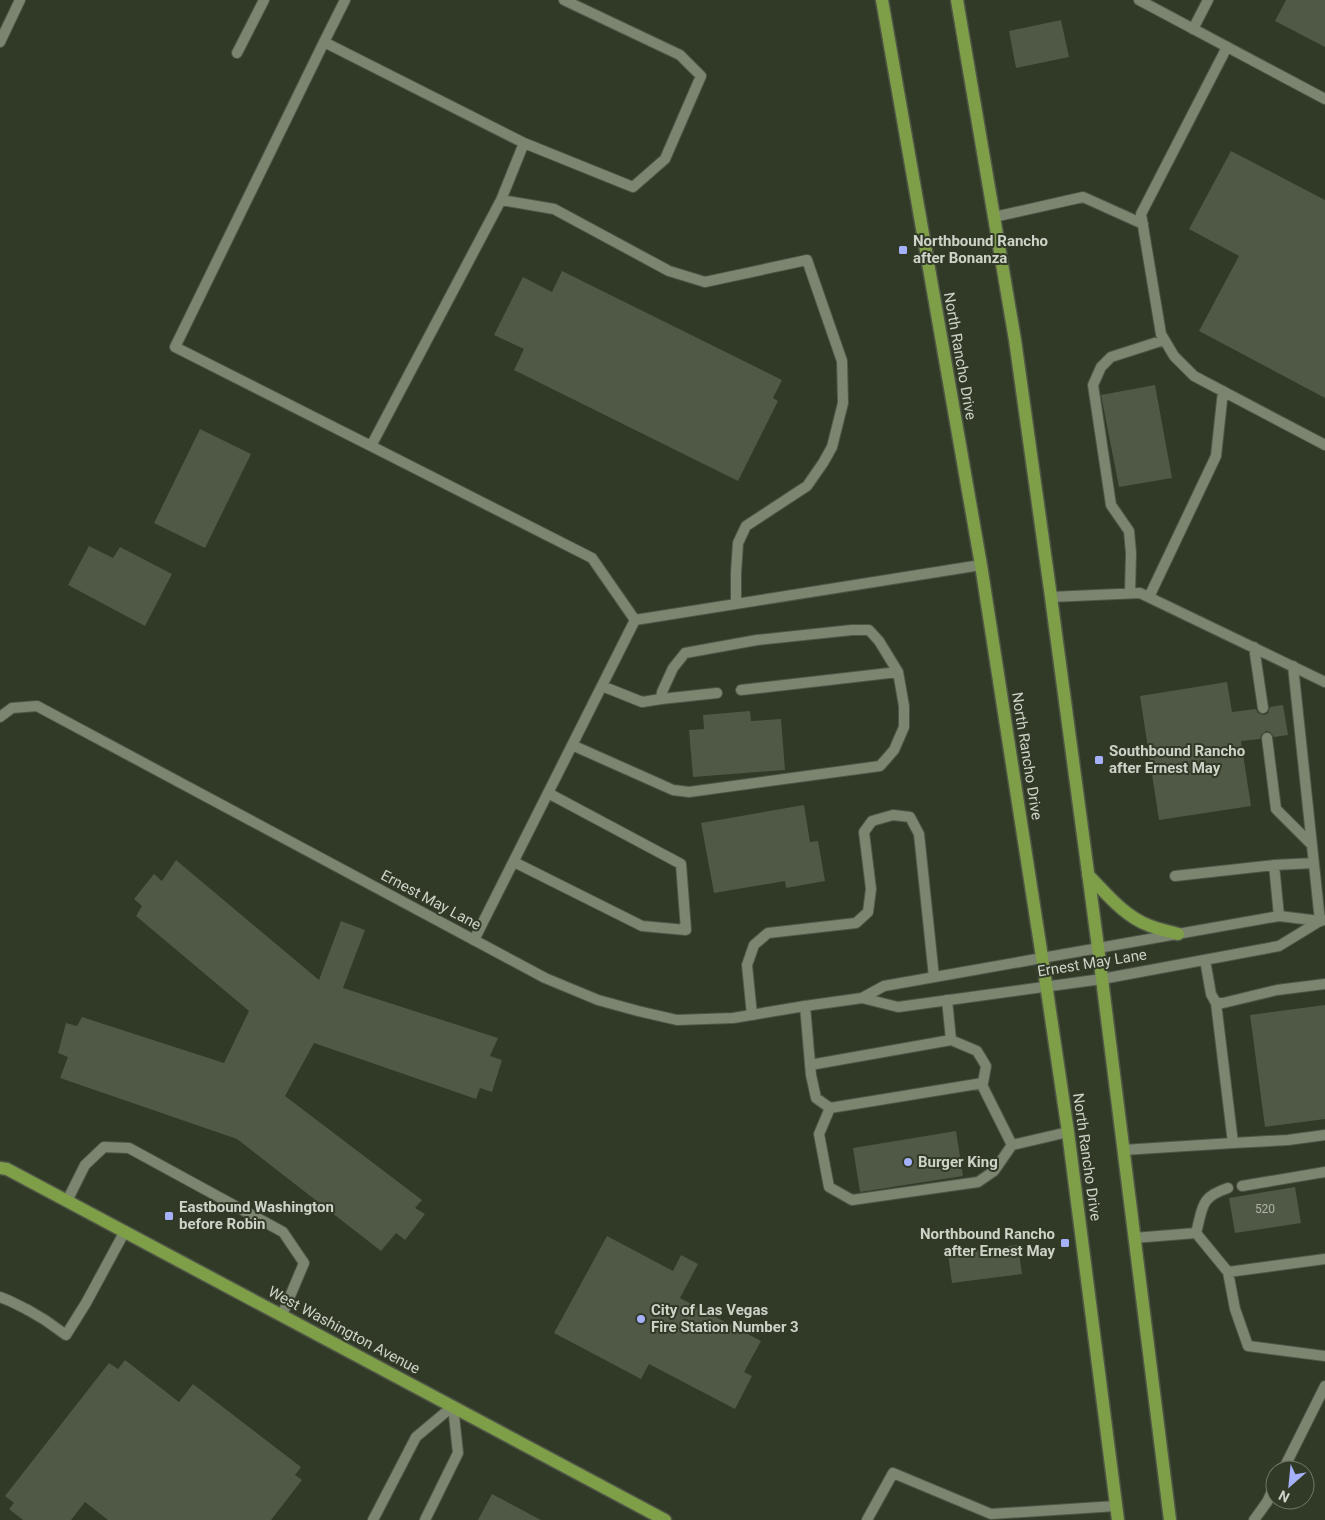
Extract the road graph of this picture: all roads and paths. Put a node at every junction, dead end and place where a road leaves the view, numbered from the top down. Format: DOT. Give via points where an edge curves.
graph roads {
  1 [pos="20,0"];
  2 [pos="264,0"];
  3 [pos="345,0"];
  4 [pos="564,0"];
  5 [pos="882,0"];
  6 [pos="957,0"];
  7 [pos="1139,0"];
  8 [pos="1208,0"];
  9 [pos="1193,28"];
  10 [pos="0,42"];
  11 [pos="324,42"];
  12 [pos="1227,47"];
  13 [pos="237,53"];
  14 [pos="1325,99"];
  15 [pos="524,143"];
  16 [pos="501,200"];
  17 [pos="994,217"];
  18 [pos="1143,224"];
  19 [pos="1164,340"];
  20 [pos="1223,391"];
  21 [pos="1325,445"];
  22 [pos="371,446"];
  23 [pos="980,564"];
  24 [pos="1130,593"];
  25 [pos="1052,597"];
  26 [pos="1149,597"];
  27 [pos="736,604"];
  28 [pos="635,620"];
  29 [pos="1254,647"];
  30 [pos="1293,666"];
  31 [pos="898,672"];
  32 [pos="1325,682"];
  33 [pos="602,686"];
  34 [pos="741,690"];
  35 [pos="717,693"];
  36 [pos="661,699"];
  37 [pos="1263,708"];
  38 [pos="0,717"];
  39 [pos="1267,738"];
  40 [pos="572,745"];
  41 [pos="548,793"];
  42 [pos="1312,845"];
  43 [pos="514,862"];
  44 [pos="1314,862"];
  45 [pos="1274,865"];
  46 [pos="1088,875"];
  47 [pos="1175,876"];
  48 [pos="1279,916"];
  49 [pos="1323,920"];
  50 [pos="1178,934"];
  51 [pos="474,940"];
  52 [pos="1098,947"];
  53 [pos="1042,957"];
  54 [pos="1205,960"];
  55 [pos="934,977"];
  56 [pos="1102,979"];
  57 [pos="1325,984"];
  58 [pos="1046,986"];
  59 [pos="862,998"];
  60 [pos="947,1000"];
  61 [pos="1216,1003"];
  62 [pos="805,1006"];
  63 [pos="752,1015"];
  64 [pos="952,1040"];
  65 [pos="810,1065"];
  66 [pos="981,1083"];
  67 [pos="830,1108"];
  68 [pos="1068,1132"];
  69 [pos="1325,1136"];
  70 [pos="1233,1144"];
  71 [pos="1012,1145"];
  72 [pos="1123,1150"];
  73 [pos="2,1166"];
  74 [pos="1325,1172"];
  75 [pos="1242,1186"];
  76 [pos="1228,1188"];
  77 [pos="67,1200"];
  78 [pos="125,1231"];
  79 [pos="1196,1232"];
  80 [pos="1134,1238"];
  81 [pos="1325,1259"];
  82 [pos="1228,1272"];
  83 [pos="0,1297"];
  84 [pos="282,1315"];
  85 [pos="1325,1356"];
  86 [pos="1325,1386"];
  87 [pos="453,1406"];
  88 [pos="1288,1460"];
  89 [pos="1265,1505"];
  90 [pos="1116,1506"];
  91 [pos="373,1520"];
  92 [pos="425,1520"];
  93 [pos="666,1520"];
  94 [pos="867,1520"];
  95 [pos="1118,1520"];
  96 [pos="1170,1520"];
  97 [pos="1254,1520"];
  1 -- 10 [label="street"];
  2 -- 13 [label="street"];
  3 -- 11 [label="street"];
  4 -- 15 [label="street" via="680,55 701,76 665,159 633,187"];
  5 -- 23 [label="main road, North Rancho Drive"];
  6 -- 17 [label="main road"];
  7 -- 9 [label="street"];
  8 -- 9 [label="street"];
  9 -- 12 [label="street"];
  11 -- 15 [label="street"];
  11 -- 22 [label="street" via="175,347"];
  12 -- 14 [label="street"];
  12 -- 18 [label="street" via="1141,214"];
  15 -- 16 [label="street"];
  16 -- 22 [label="street"];
  16 -- 27 [label="street" via="554,209 669,271 705,282 807,260 842,361 843,403 832,447 807,486 746,526 738,543"];
  17 -- 18 [label="street" via="1083,197"];
  17 -- 25 [label="main road"];
  18 -- 19 [label="street"];
  19 -- 20 [label="street" via="1174,356 1194,376"];
  19 -- 24 [label="street" via="1111,357 1101,367 1094,385 1112,505 1129,531 1132,553"];
  20 -- 21 [label="street"];
  20 -- 26 [label="street" via="1216,456"];
  22 -- 28 [label="street" via="592,558"];
  23 -- 27 [label="street"];
  23 -- 53 [label="main road, North Rancho Drive"];
  24 -- 25 [label="street"];
  24 -- 26 [label="street"];
  25 -- 46 [label="main road"];
  26 -- 29 [label="street"];
  27 -- 28 [label="street"];
  28 -- 33 [label="street"];
  29 -- 30 [label="street"];
  29 -- 37 [label="street"];
  30 -- 32 [label="street"];
  30 -- 42 [label="street"];
  31 -- 34 [label="street"];
  31 -- 36 [label="street" via="870,630 757,640 685,653 673,668"];
  31 -- 40 [label="street" via="904,727 894,750 880,766 689,792 673,790"];
  33 -- 36 [label="street" via="642,702"];
  33 -- 40 [label="street"];
  35 -- 36 [label="street"];
  38 -- 51 [label="street, Ernest May Lane" via="12,708 37,706"];
  39 -- 42 [label="street" via="1276,809"];
  40 -- 41 [label="street"];
  41 -- 43 [label="street"];
  41 -- 43 [label="street" via="682,864 686,930 642,926"];
  42 -- 44 [label="street"];
  43 -- 51 [label="street"];
  44 -- 45 [label="street"];
  44 -- 49 [label="street"];
  45 -- 47 [label="street"];
  45 -- 48 [label="street"];
  46 -- 50 [label="main road" via="1132,916 1147,925"];
  46 -- 52 [label="main road"];
  48 -- 49 [label="street, Ernest May Lane"];
  48 -- 50 [label="street, Ernest May Lane"];
  49 -- 54 [label="street, Ernest May Lane" via="1279,946"];
  50 -- 52 [label="street, Ernest May Lane"];
  51 -- 63 [label="street, Ernest May Lane" via="545,978 598,1000 638,1011 677,1020"];
  52 -- 53 [label="street, Ernest May Lane"];
  52 -- 56 [label="main road"];
  53 -- 55 [label="street, Ernest May Lane"];
  53 -- 58 [label="main road, North Rancho Drive"];
  54 -- 56 [label="street, Ernest May Lane"];
  54 -- 61 [label="street" via="1211,994"];
  55 -- 59 [label="street, Ernest May Lane" via="884,986"];
  55 -- 63 [label="street" via="919,834 910,817 894,815 872,821 864,832 871,889 868,912 856,923 768,933 754,945 747,965"];
  56 -- 58 [label="street, Ernest May Lane"];
  56 -- 72 [label="main road"];
  57 -- 61 [label="street"];
  58 -- 60 [label="street, Ernest May Lane"];
  58 -- 68 [label="main road, North Rancho Drive"];
  59 -- 60 [label="street, Ernest May Lane" via="898,1007"];
  59 -- 62 [label="street, Ernest May Lane"];
  60 -- 64 [label="street"];
  61 -- 70 [label="street"];
  62 -- 63 [label="street, Ernest May Lane"];
  62 -- 65 [label="street"];
  64 -- 65 [label="street"];
  64 -- 66 [label="street" via="977,1051 986,1066 984,1083"];
  65 -- 67 [label="street" via="816,1098"];
  66 -- 67 [label="street"];
  66 -- 71 [label="street"];
  67 -- 71 [label="street" via="819,1134 829,1187 852,1200 978,1182 994,1171"];
  68 -- 71 [label="street"];
  68 -- 90 [label="main road, North Rancho Drive"];
  69 -- 70 [label="street"];
  70 -- 72 [label="street"];
  72 -- 80 [label="main road"];
  73 -- 77 [label="main road, West Washington Avenue"];
  74 -- 75 [label="street"];
  76 -- 79 [label="street" via="1205,1200"];
  77 -- 78 [label="main road, West Washington Avenue"];
  77 -- 84 [label="street" via="85,1165 104,1147 129,1148 283,1232 304,1263"];
  78 -- 83 [label="street" via="66,1335 46,1320"];
  78 -- 84 [label="main road, West Washington Avenue"];
  79 -- 80 [label="street"];
  79 -- 82 [label="street"];
  80 -- 96 [label="main road"];
  81 -- 82 [label="street"];
  82 -- 85 [label="street" via="1235,1309 1248,1346"];
  84 -- 87 [label="main road, West Washington Avenue"];
  86 -- 88 [label="street"];
  87 -- 91 [label="street" via="416,1437"];
  87 -- 92 [label="street" via="458,1453"];
  87 -- 93 [label="main road, West Washington Avenue"];
  89 -- 97 [label="street"];
  90 -- 94 [label="street" via="991,1514 893,1473"];
  90 -- 95 [label="main road, North Rancho Drive"];
}
